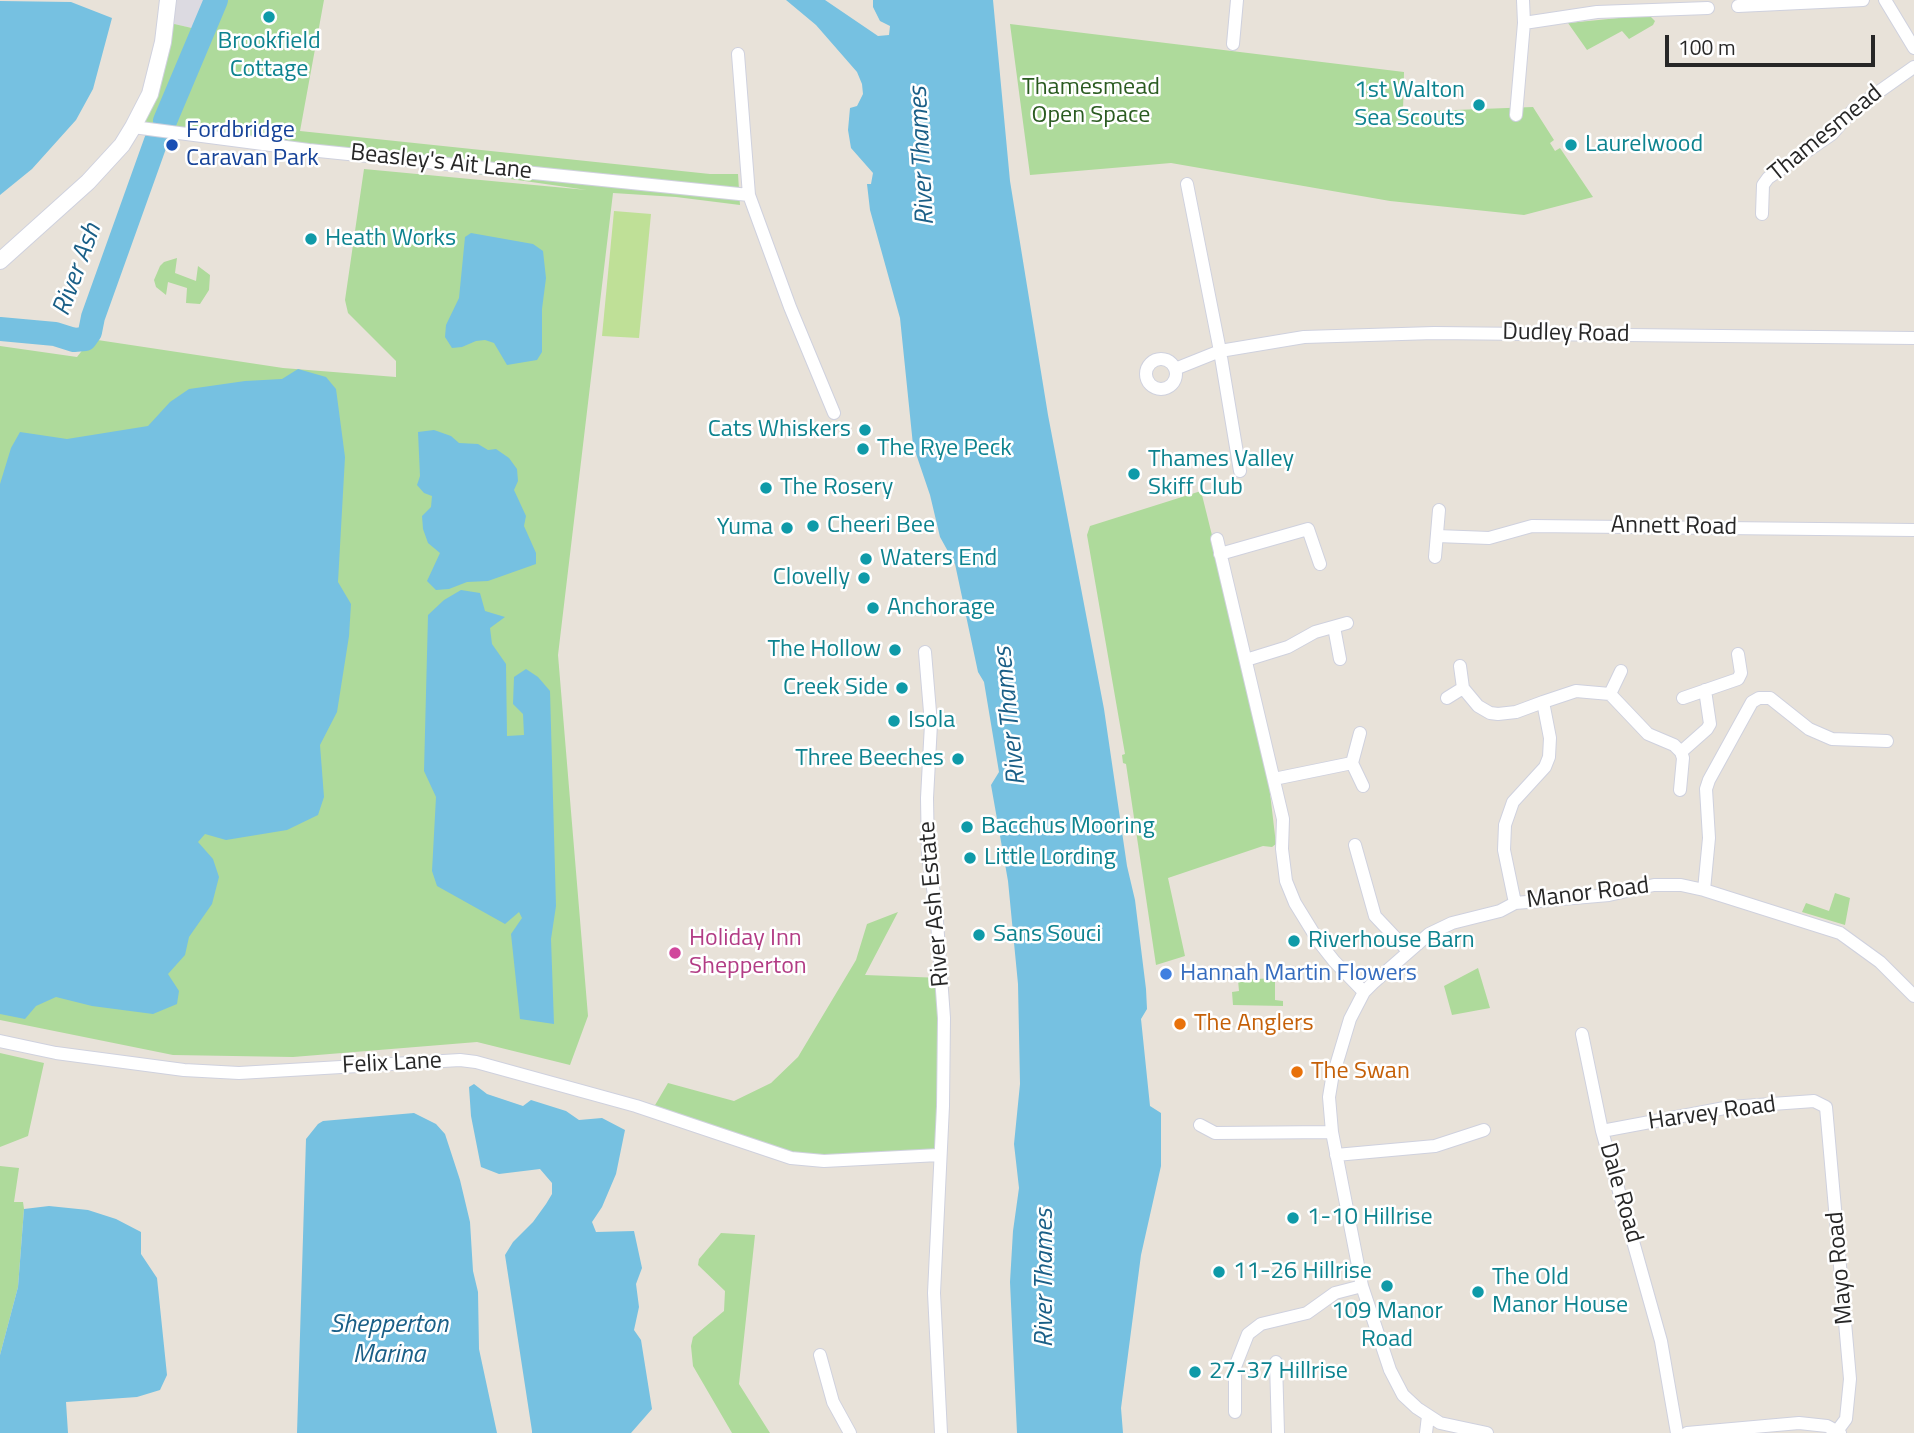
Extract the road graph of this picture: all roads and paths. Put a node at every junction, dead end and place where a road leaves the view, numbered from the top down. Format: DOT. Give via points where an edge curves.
graph roads {
  1 [pos="168,0"];
  2 [pos="1237,0"];
  3 [pos="1523,0"];
  4 [pos="1863,0"];
  5 [pos="1885,0"];
  6 [pos="1738,6"];
  7 [pos="1708,8"];
  8 [pos="1524,23"];
  9 [pos="1233,44"];
  10 [pos="1914,48"];
  11 [pos="738,54"];
  12 [pos="1914,66"];
  13 [pos="1516,115"];
  14 [pos="133,127"];
  15 [pos="1187,184"];
  16 [pos="749,195"];
  17 [pos="1762,214"];
  18 [pos="0,261"];
  19 [pos="1914,338"];
  20 [pos="1220,351"];
  21 [pos="1175,369"];
  22 [pos="834,413"];
  23 [pos="1240,471"];
  24 [pos="1439,510"];
  25 [pos="1914,530"];
  26 [pos="1437,536"];
  27 [pos="1217,539"];
  28 [pos="1220,554"];
  29 [pos="1435,556"];
  30 [pos="1320,564"];
  31 [pos="1347,623"];
  32 [pos="1334,627"];
  33 [pos="925,652"];
  34 [pos="1738,654"];
  35 [pos="1340,659"];
  36 [pos="1246,660"];
  37 [pos="1460,666"];
  38 [pos="1621,671"];
  39 [pos="1462,688"];
  40 [pos="1705,690"];
  41 [pos="1610,694"];
  42 [pos="1447,698"];
  43 [pos="1683,698"];
  44 [pos="1543,702"];
  45 [pos="1360,733"];
  46 [pos="1887,741"];
  47 [pos="1681,752"];
  48 [pos="1352,763"];
  49 [pos="1274,779"];
  50 [pos="1363,786"];
  51 [pos="1680,790"];
  52 [pos="1355,845"];
  53 [pos="1704,890"];
  54 [pos="1515,903"];
  55 [pos="1408,951"];
  56 [pos="1364,992"];
  57 [pos="1914,996"];
  58 [pos="1582,1034"];
  59 [pos="0,1041"];
  60 [pos="1823,1104"];
  61 [pos="1200,1125"];
  62 [pos="1484,1130"];
  63 [pos="1602,1131"];
  64 [pos="1332,1132"];
  65 [pos="939,1155"];
  66 [pos="1336,1155"];
  67 [pos="1362,1286"];
  68 [pos="820,1355"];
  69 [pos="1276,1362"];
  70 [pos="1235,1412"];
  71 [pos="1428,1416"];
  72 [pos="1839,1432"];
  73 [pos="850,1433"];
  74 [pos="941,1433"];
  75 [pos="1278,1433"];
  76 [pos="1426,1433"];
  77 [pos="1487,1433"];
  78 [pos="1677,1433"];
  79 [pos="1687,1433"];
  1 -- 14 [label="street" via="150,94"];
  2 -- 9 [label="street"];
  3 -- 8 [label="street"];
  4 -- 6 [label="street"];
  5 -- 10 [label="street"];
  7 -- 8 [label="street" via="1597,12"];
  8 -- 13 [label="street"];
  11 -- 16 [label="street"];
  12 -- 17 [label="street, Thamesmead" via="1853,110 1832,134 1768,178 1763,185"];
  14 -- 16 [label="street, Beasley's Ait Lane" via="309,150"];
  14 -- 18 [label="street" via="88,182"];
  15 -- 20 [label="street"];
  16 -- 22 [label="street"];
  19 -- 20 [label="street, Dudley Road" via="1434,333 1304,337"];
  20 -- 21 [label="street, Dudley Road"];
  20 -- 23 [label="street"];
  24 -- 26 [label="street"];
  25 -- 26 [label="street, Annett Road" via="1532,526 1489,538"];
  26 -- 29 [label="street"];
  27 -- 28 [label="street"];
  28 -- 30 [label="street" via="1308,529"];
  28 -- 36 [label="street"];
  31 -- 32 [label="street"];
  32 -- 35 [label="street"];
  32 -- 36 [label="street"];
  33 -- 65 [label="street, River Ash Estate" via="930,724 928,855 944,1018"];
  34 -- 40 [label="street" via="1738,679"];
  36 -- 49 [label="street"];
  37 -- 39 [label="street"];
  38 -- 41 [label="street"];
  39 -- 42 [label="street"];
  39 -- 44 [label="street" via="1490,713 1516,712"];
  40 -- 43 [label="street"];
  40 -- 47 [label="street" via="1710,724"];
  41 -- 44 [label="street" via="1576,691"];
  41 -- 47 [label="street" via="1648,734"];
  44 -- 54 [label="street" via="1549,757 1513,802 1505,825 1504,850"];
  45 -- 48 [label="street"];
  46 -- 53 [label="street" via="1832,739 1809,729 1770,698 1752,702 1706,789 1709,838"];
  47 -- 51 [label="street"];
  48 -- 49 [label="street"];
  48 -- 50 [label="street"];
  49 -- 56 [label="street" via="1283,819 1286,881 1295,903 1334,961"];
  52 -- 55 [label="street" via="1375,916"];
  53 -- 54 [label="street, Manor Road" via="1654,885 1609,895"];
  53 -- 57 [label="street, Manor Road" via="1840,933 1880,962"];
  54 -- 55 [label="street, Manor Road" via="1439,928"];
  55 -- 56 [label="street, Manor Road"];
  56 -- 64 [label="street, Manor Road" via="1350,1018 1332,1079"];
  58 -- 63 [label="street, Dale Road"];
  59 -- 65 [label="street, Felix Lane" via="56,1053 240,1073 477,1062 636,1106 791,1158 824,1161"];
  60 -- 63 [label="street, Harvey Road" via="1730,1107"];
  60 -- 72 [label="street, Mayo Road" via="1828,1111 1850,1379 1846,1419"];
  61 -- 64 [label="street" via="1215,1133"];
  62 -- 66 [label="street" via="1435,1146"];
  63 -- 78 [label="street, Dale Road" via="1661,1341"];
  64 -- 66 [label="street, Manor Road"];
  65 -- 74 [label="street, River Ash Estate" via="934,1293"];
  66 -- 67 [label="street, Manor Road"];
  67 -- 70 [label="street" via="1345,1288 1307,1313 1255,1327 1234,1367"];
  67 -- 71 [label="street, Manor Road" via="1397,1386"];
  68 -- 73 [label="street" via="833,1402"];
  69 -- 75 [label="street"];
  71 -- 76 [label="street"];
  71 -- 77 [label="street"];
  72 -- 79 [label="street" via="1799,1423"];
}
